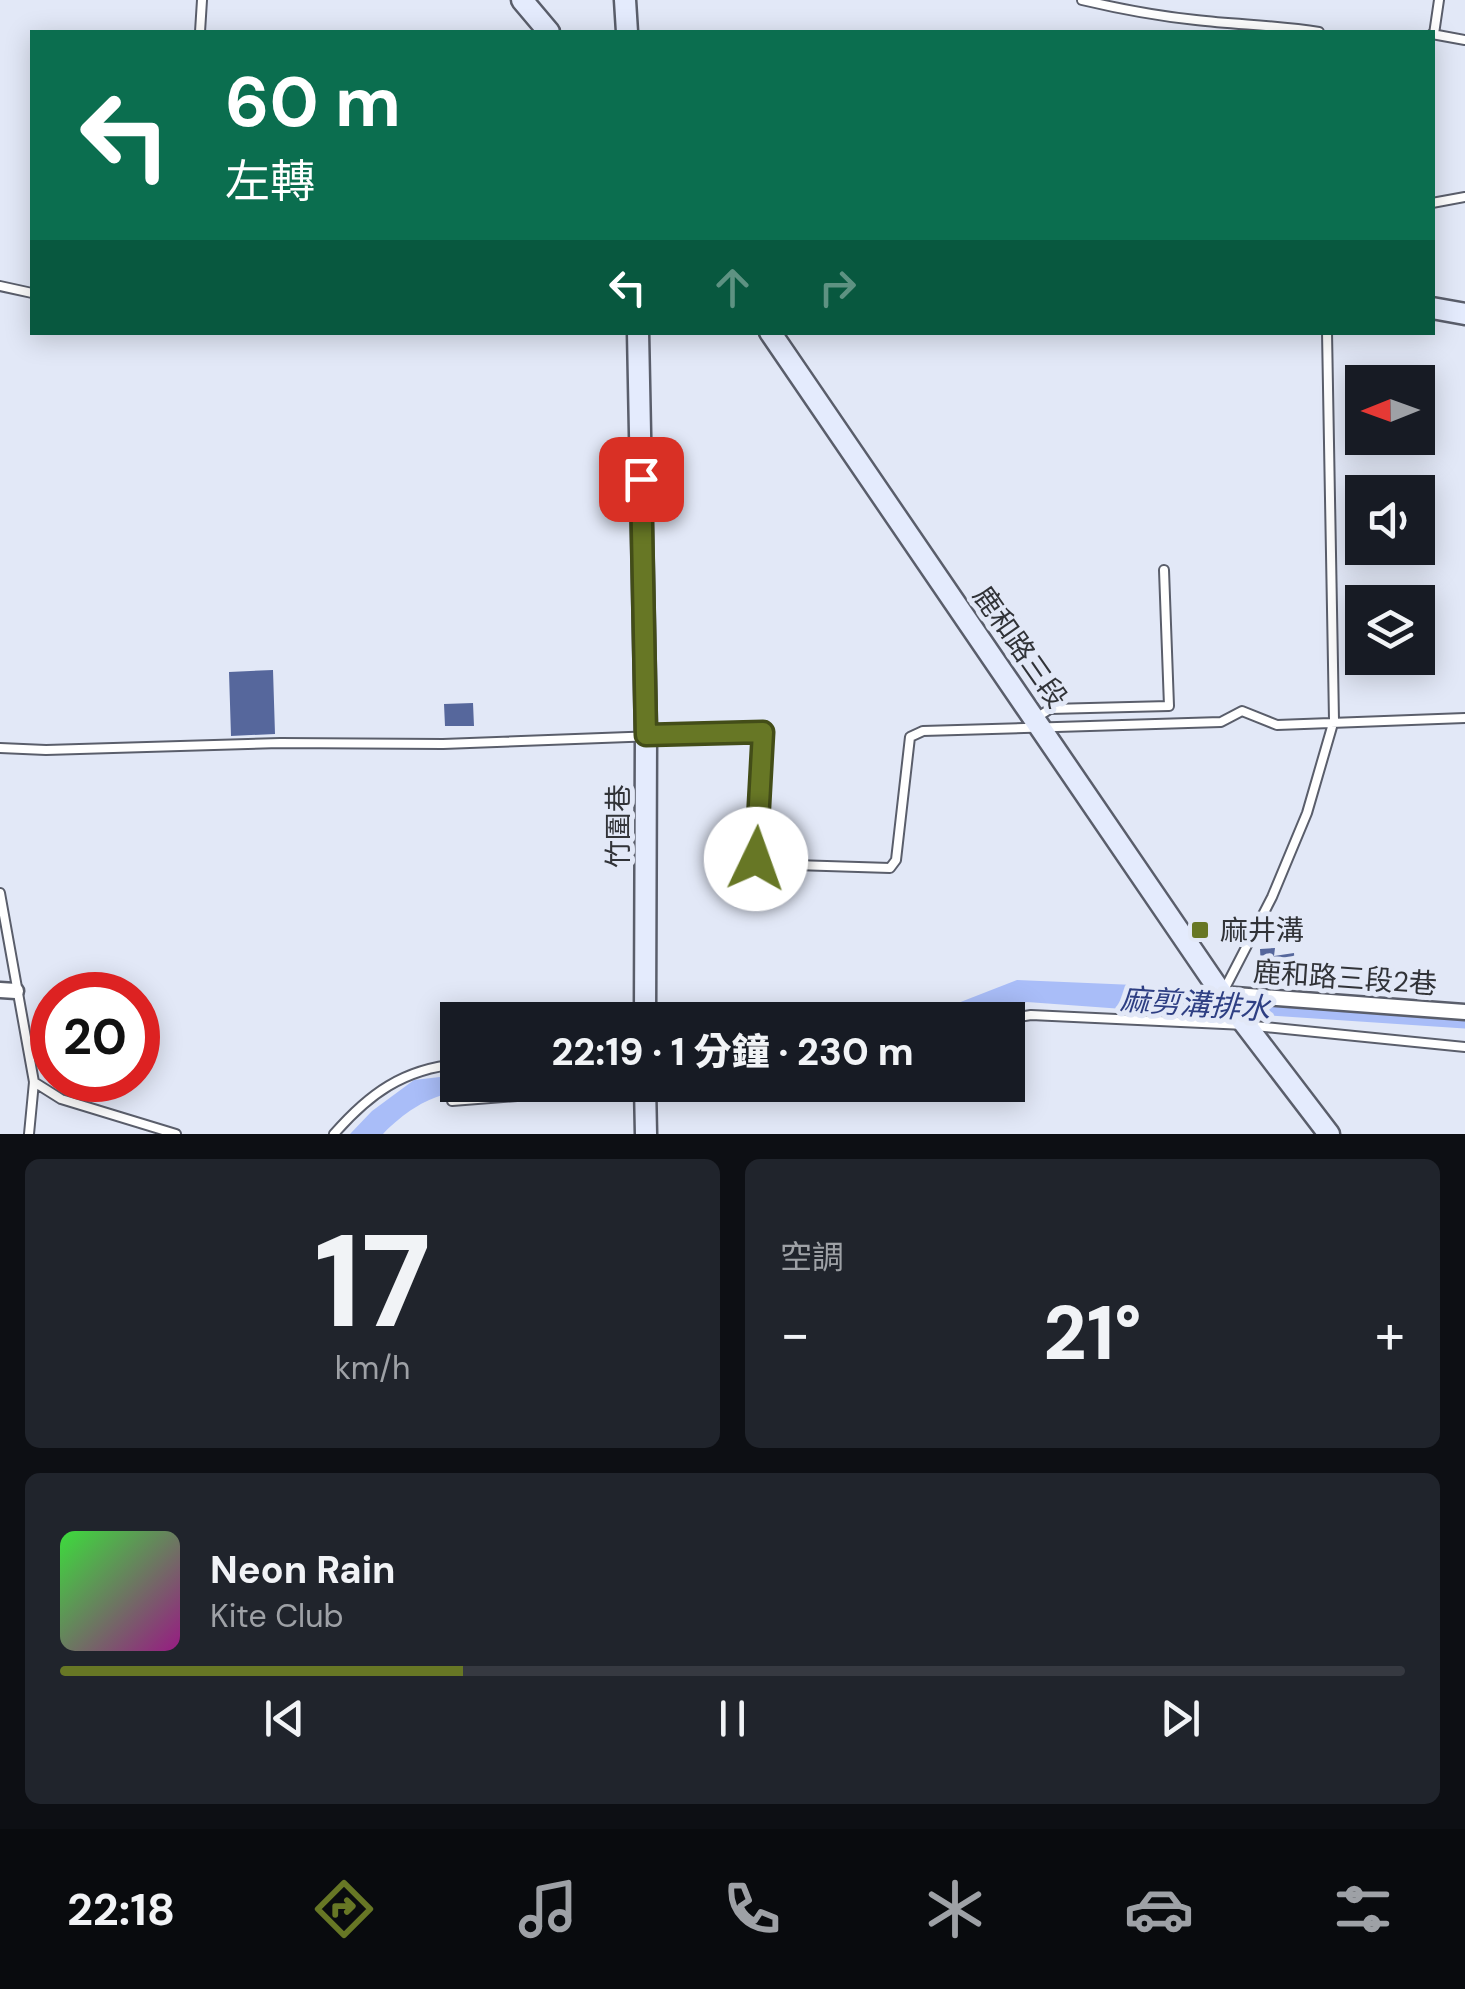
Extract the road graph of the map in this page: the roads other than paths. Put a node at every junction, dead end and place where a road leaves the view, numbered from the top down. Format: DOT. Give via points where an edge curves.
graph roads {
  1 [pos="202,0"];
  2 [pos="522,0"];
  3 [pos="626,0"];
  4 [pos="1082,0"];
  5 [pos="1439,0"];
  6 [pos="200,30"];
  7 [pos="547,30"];
  8 [pos="628,30"];
  9 [pos="1308,30"];
  10 [pos="1434,30"];
  11 [pos="1435,34"];
  12 [pos="1465,40"];
  13 [pos="1465,198"];
  14 [pos="1435,203"];
  15 [pos="0,286"];
  16 [pos="30,293"];
  17 [pos="1435,309"];
  18 [pos="1465,314"];
  19 [pos="638,335"];
  20 [pos="772,335"];
  21 [pos="1327,335"];
  22 [pos="1164,570"];
  23 [pos="1465,718"];
  24 [pos="1334,720"];
  25 [pos="1040,723"];
  26 [pos="646,735"];
  27 [pos="0,748"];
  28 [pos="0,893"];
  29 [pos="0,990"];
  30 [pos="16,990"];
  31 [pos="1222,994"];
  32 [pos="645,1002"];
  33 [pos="1465,1012"];
  34 [pos="1025,1016"];
  35 [pos="1245,1025"];
  36 [pos="1465,1047"];
  37 [pos="30,1062"];
  38 [pos="440,1066"];
  39 [pos="32,1102"];
  40 [pos="71,1102"];
  41 [pos="646,1102"];
  42 [pos="29,1134"];
  43 [pos="176,1134"];
  44 [pos="334,1134"];
  45 [pos="646,1134"];
  46 [pos="1330,1134"];
  1 -- 6 [label="lane"];
  2 -- 7 [label="main road"];
  3 -- 8 [label="main road"];
  4 -- 9 [label="lane" via="1132,12"];
  5 -- 10 [label="lane"];
  11 -- 12 [label="lane"];
  13 -- 14 [label="lane"];
  15 -- 16 [label="lane"];
  17 -- 18 [label="main road"];
  19 -- 26 [label="main road, 竹圍巷"];
  20 -- 25 [label="main road, 鹿和路三段"];
  21 -- 24 [label="lane"];
  22 -- 25 [label="lane" via="1169,706 1050,709"];
  23 -- 24 [label="lane"];
  24 -- 25 [label="lane" via="1277,724 1242,711 1221,722"];
  24 -- 31 [label="lane" via="1307,813"];
  25 -- 26 [label="lane" via="924,730 910,737 890,868 756,859 763,732"];
  25 -- 31 [label="main road, 鹿和路三段"];
  26 -- 27 [label="lane"];
  26 -- 32 [label="main road, 竹圍巷"];
  28 -- 30 [label="lane"];
  29 -- 30 [label="street"];
  30 -- 37 [label="lane"];
  31 -- 33 [label="street, 鹿和路三段2巷"];
  31 -- 35 [label="main road, 鹿和路三段"];
  34 -- 35 [label="lane"];
  35 -- 36 [label="lane"];
  35 -- 46 [label="main road, 鹿和路三段"];
  38 -- 44 [label="lane" via="402,1076 371,1095"];
  39 -- 42 [label="lane"];
  40 -- 43 [label="lane"];
  41 -- 45 [label="main road"];
}
